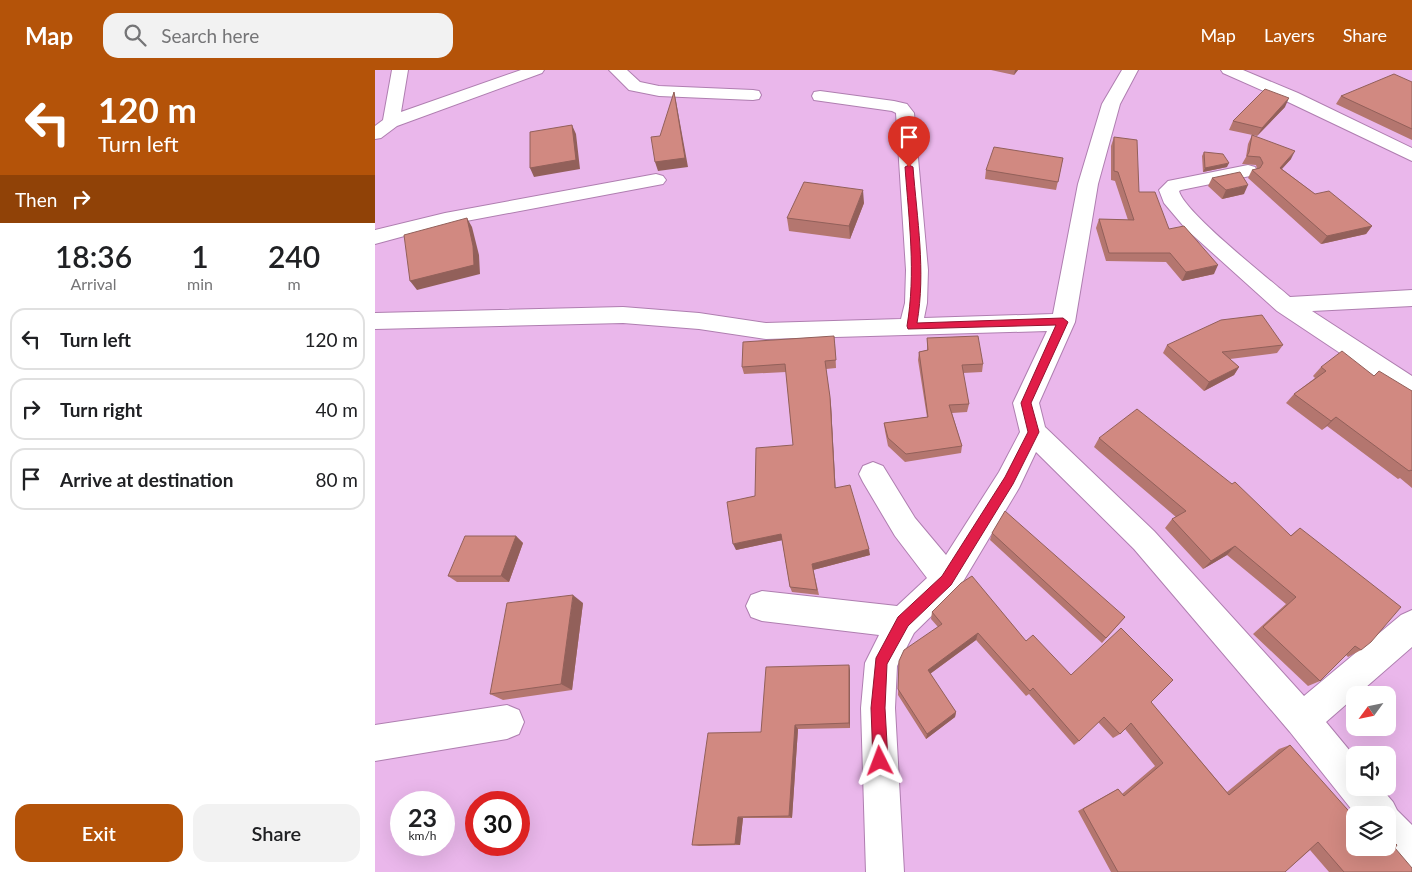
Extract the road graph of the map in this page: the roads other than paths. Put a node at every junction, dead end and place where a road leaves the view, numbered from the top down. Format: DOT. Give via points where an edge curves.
graph roads {
  1 [pos="400,70"];
  2 [pos="536,70"];
  3 [pos="617,70"];
  4 [pos="1129,70"];
  5 [pos="1229,70"];
  6 [pos="753,94"];
  7 [pos="820,96"];
  8 [pos="391,122"];
  9 [pos="375,134"];
  10 [pos="1412,155"];
  11 [pos="1247,171"];
  12 [pos="656,180"];
  13 [pos="375,237"];
  14 [pos="1412,298"];
  15 [pos="1285,305"];
  16 [pos="375,321"];
  17 [pos="1063,322"];
  18 [pos="911,326"];
  19 [pos="1412,388"];
  20 [pos="1033,432"];
  21 [pos="873,474"];
  22 [pos="947,580"];
  23 [pos="762,606"];
  24 [pos="903,622"];
  25 [pos="1412,626"];
  26 [pos="1302,720"];
  27 [pos="507,722"];
  28 [pos="375,743"];
  29 [pos="1346,774"];
  30 [pos="1364,796"];
  31 [pos="1373,806"];
  32 [pos="1396,836"];
  33 [pos="1412,855"];
  34 [pos="885,872"];
  1 -- 8 [label="street"];
  2 -- 8 [label="street"];
  3 -- 6 [label="street" via="635,86 659,91"];
  4 -- 17 [label="street" via="1111,104 1088,184"];
  5 -- 10 [label="street"];
  7 -- 18 [label="street" via="894,106 905,113 917,270 916,303"];
  8 -- 9 [label="street"];
  11 -- 15 [label="street" via="1175,185 1169,190 1171,199 1193,224"];
  12 -- 13 [label="street" via="445,219"];
  14 -- 15 [label="street"];
  15 -- 19 [label="street"];
  16 -- 18 [label="street" via="623,315 699,321 765,331"];
  17 -- 18 [label="street"];
  17 -- 20 [label="street" via="1026,403"];
  20 -- 22 [label="street" via="1009,480"];
  20 -- 26 [label="street" via="1144,540"];
  21 -- 22 [label="street" via="905,527"];
  22 -- 24 [label="street"];
  23 -- 24 [label="street"];
  24 -- 34 [label="street" via="881,663 878,708"];
  25 -- 26 [label="street"];
  26 -- 29 [label="street"];
  27 -- 28 [label="street"];
  30 -- 31 [label="street"];
  32 -- 33 [label="street"];
}
